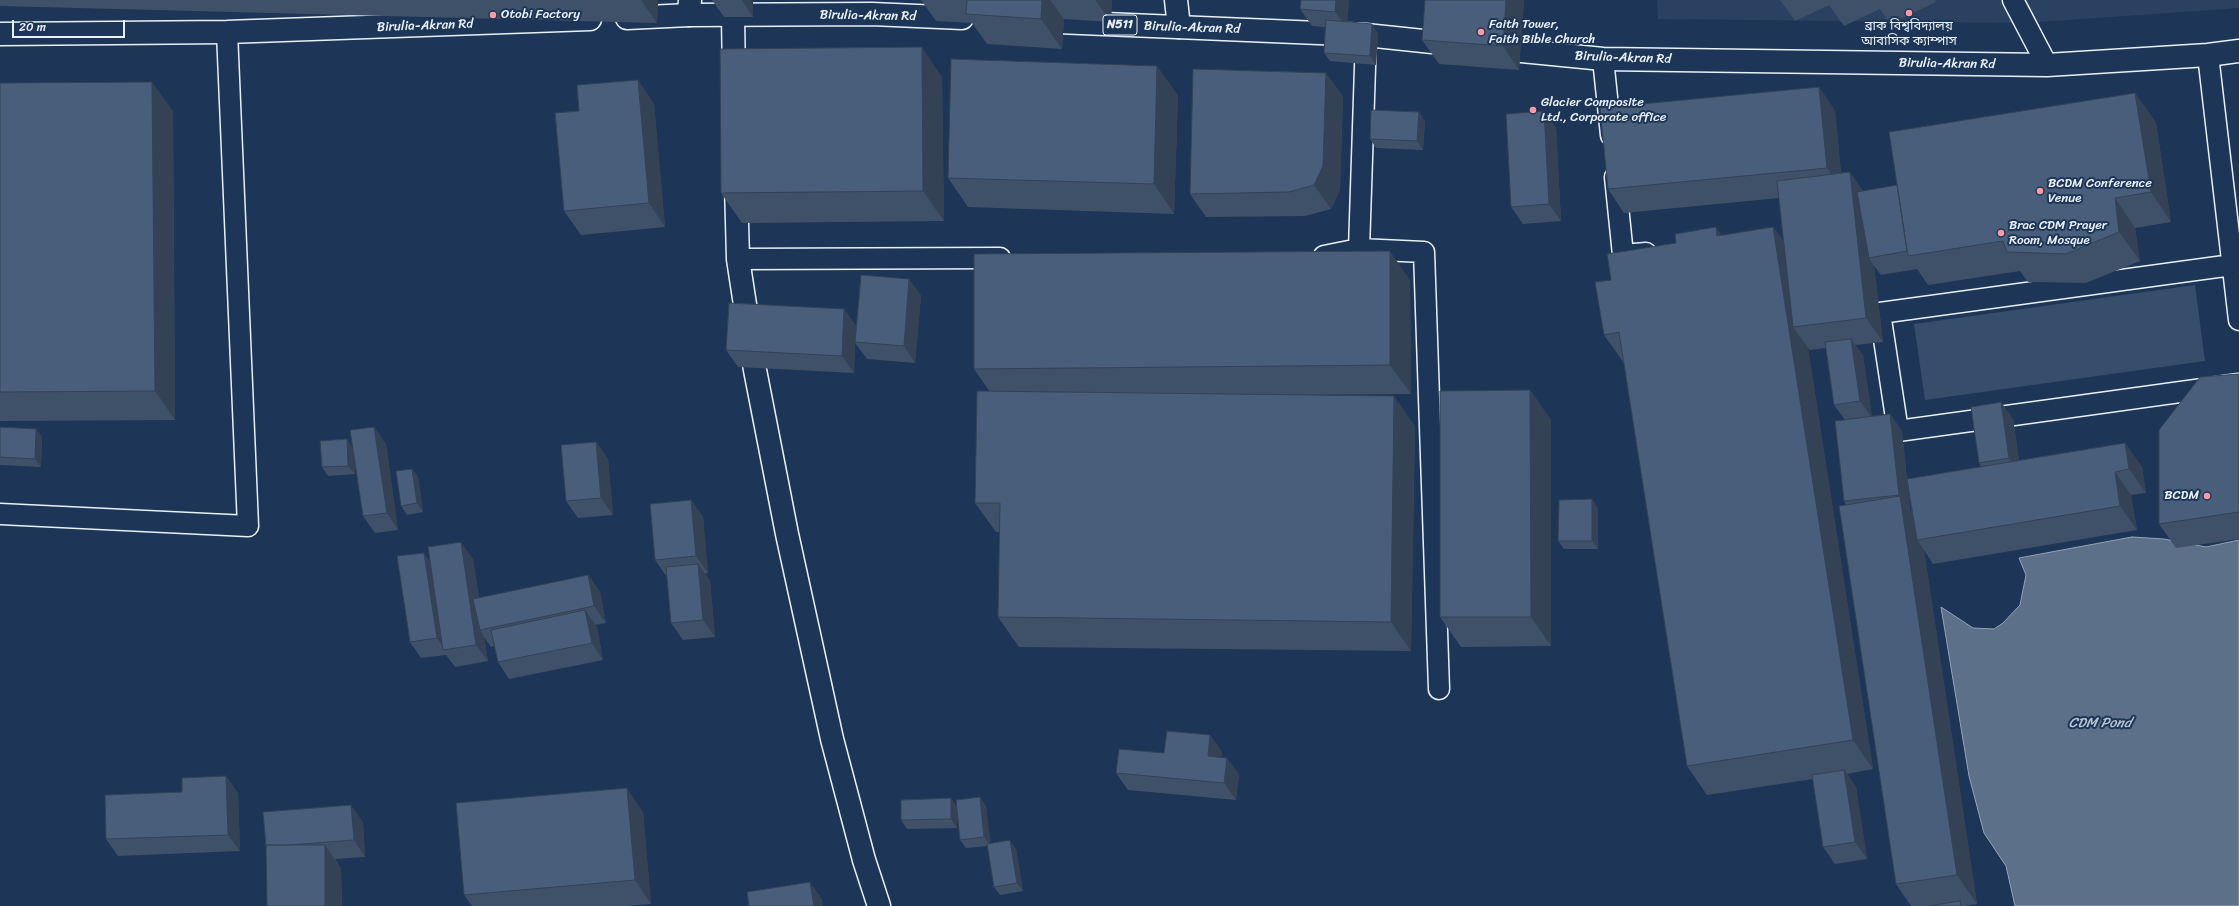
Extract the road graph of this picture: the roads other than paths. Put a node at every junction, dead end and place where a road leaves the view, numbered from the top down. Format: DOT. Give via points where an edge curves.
graph roads {
  1 [pos="1176,0"];
  2 [pos="2013,0"];
  3 [pos="690,7"];
  4 [pos="873,7"];
  5 [pos="733,16"];
  6 [pos="982,19"];
  7 [pos="1014,20"];
  8 [pos="1179,27"];
  9 [pos="227,32"];
  10 [pos="0,34"];
  11 [pos="1366,35"];
  12 [pos="2239,51"];
  13 [pos="2208,55"];
  14 [pos="1603,59"];
  15 [pos="2047,66"];
  16 [pos="734,102"];
  17 [pos="736,165"];
  18 [pos="2231,191"];
  19 [pos="1359,249"];
  20 [pos="1661,251"];
  21 [pos="1303,257"];
  22 [pos="1019,258"];
  23 [pos="738,259"];
  24 [pos="2232,265"];
  25 [pos="2239,320"];
  26 [pos="2239,384"];
  27 [pos="0,514"];
  28 [pos="1439,689"];
  29 [pos="879,906"];
  1 -- 8 [label="main road"];
  2 -- 15 [label="lane"];
  3 -- 5 [label="main road, Birulia-Akran Rd"];
  3 -- 9 [label="main road, Birulia-Akran Rd"];
  4 -- 5 [label="main road, Birulia-Akran Rd"];
  4 -- 6 [label="main road, Birulia-Akran Rd"];
  5 -- 16 [label="main road"];
  7 -- 8 [label="main road, Birulia-Akran Rd / N511"];
  8 -- 11 [label="main road, Birulia-Akran Rd / N511"];
  9 -- 10 [label="main road, Birulia-Akran Rd"];
  9 -- 27 [label="lane" via="248,526"];
  11 -- 14 [label="main road, Birulia-Akran Rd / N511"];
  11 -- 19 [label="lane"];
  12 -- 13 [label="main road, Birulia-Akran Rd / N511"];
  13 -- 15 [label="main road, Birulia-Akran Rd / N511"];
  13 -- 18 [label="lane"];
  14 -- 15 [label="main road, Birulia-Akran Rd / N511"];
  14 -- 20 [label="lane" via="1623,255"];
  17 -- 23 [label="main road"];
  18 -- 24 [label="lane"];
  19 -- 21 [label="lane"];
  19 -- 28 [label="lane" via="1424,252"];
  22 -- 23 [label="lane"];
  23 -- 29 [label="main road" via="755,370 786,534 832,739"];
  24 -- 25 [label="lane"];
  24 -- 26 [label="lane" via="1880,313 1898,431"];
}
